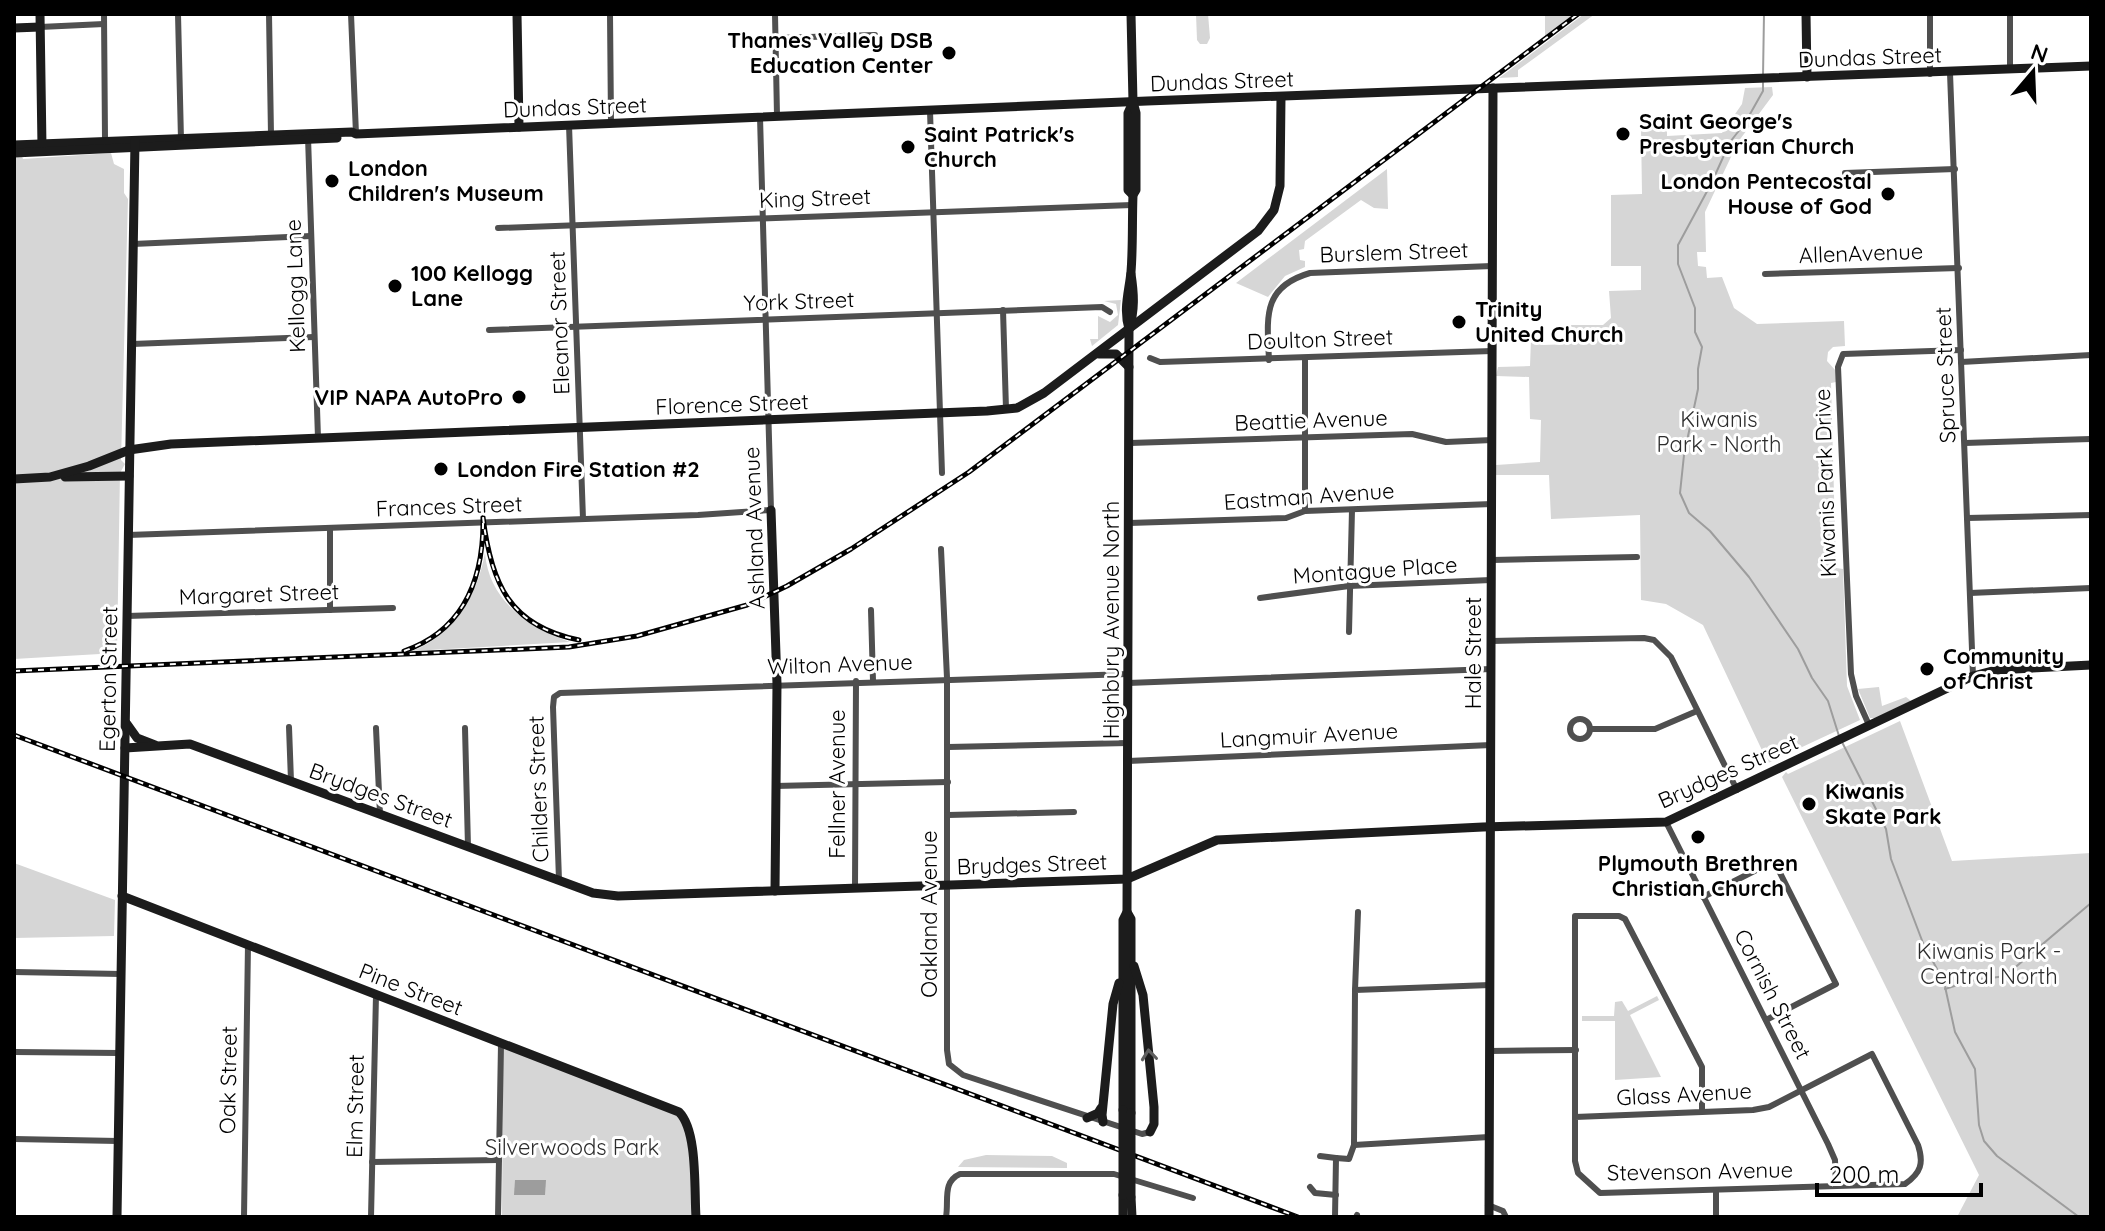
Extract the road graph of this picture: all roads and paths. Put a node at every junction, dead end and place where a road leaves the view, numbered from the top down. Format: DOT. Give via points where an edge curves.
graph roads {
  1 [pos="40,14"];
  2 [pos="104,14"];
  3 [pos="178,14"];
  4 [pos="269,14"];
  5 [pos="351,14"];
  6 [pos="517,14"];
  7 [pos="610,14"];
  8 [pos="775,14"];
  9 [pos="1131,14"];
  10 [pos="1806,14"];
  11 [pos="1930,14"];
  12 [pos="2010,14"];
  13 [pos="104,24"];
  14 [pos="40,27"];
  15 [pos="14,28"];
  16 [pos="875,35"];
  17 [pos="776,38"];
  18 [pos="2091,66"];
  19 [pos="2010,70"];
  20 [pos="1950,73"];
  21 [pos="1930,74"];
  22 [pos="1807,77"];
  23 [pos="1493,88"];
  24 [pos="1281,97"];
  25 [pos="1133,102"];
  26 [pos="930,111"];
  27 [pos="777,116"];
  28 [pos="760,117"];
  29 [pos="611,123"];
  30 [pos="569,125"];
  31 [pos="519,127"];
  32 [pos="355,134"];
  33 [pos="271,135"];
  34 [pos="308,137"];
  35 [pos="105,139"];
  36 [pos="181,140"];
  37 [pos="253,143"];
  38 [pos="14,145"];
  39 [pos="135,145"];
  40 [pos="42,147"];
  41 [pos="14,153"];
  42 [pos="1955,169"];
  43 [pos="1845,173"];
  44 [pos="1132,200"];
  45 [pos="933,211"];
  46 [pos="764,218"];
  47 [pos="574,225"];
  48 [pos="498,228"];
  49 [pos="311,236"];
  50 [pos="133,244"];
  51 [pos="1492,266"];
  52 [pos="1959,268"];
  53 [pos="1765,274"];
  54 [pos="1003,310"];
  55 [pos="1110,312"];
  56 [pos="937,313"];
  57 [pos="765,320"];
  58 [pos="578,327"];
  59 [pos="1129,329"];
  60 [pos="489,330"];
  61 [pos="314,337"];
  62 [pos="132,344"];
  63 [pos="1961,350"];
  64 [pos="1492,351"];
  65 [pos="1099,354"];
  66 [pos="2091,355"];
  67 [pos="1150,358"];
  68 [pos="1305,358"];
  69 [pos="1269,360"];
  70 [pos="1961,362"];
  71 [pos="1129,367"];
  72 [pos="1006,409"];
  73 [pos="940,413"];
  74 [pos="769,421"];
  75 [pos="581,427"];
  76 [pos="318,438"];
  77 [pos="1305,438"];
  78 [pos="2091,439"];
  79 [pos="1492,440"];
  80 [pos="1130,443"];
  81 [pos="1965,443"];
  82 [pos="129,450"];
  83 [pos="942,473"];
  84 [pos="129,476"];
  85 [pos="50,477"];
  86 [pos="14,479"];
  87 [pos="1492,504"];
  88 [pos="771,510"];
  89 [pos="1352,510"];
  90 [pos="1305,511"];
  91 [pos="2091,515"];
  92 [pos="1967,518"];
  93 [pos="583,519"];
  94 [pos="1129,523"];
  95 [pos="330,528"];
  96 [pos="128,535"];
  97 [pos="941,549"];
  98 [pos="1637,557"];
  99 [pos="1492,560"];
  100 [pos="1491,580"];
  101 [pos="1349,586"];
  102 [pos="2091,588"];
  103 [pos="1970,593"];
  104 [pos="1260,598"];
  105 [pos="393,608"];
  106 [pos="330,610"];
  107 [pos="871,610"];
  108 [pos="127,616"];
  109 [pos="1349,632"];
  110 [pos="1491,641"];
  111 [pos="2091,665"];
  112 [pos="1491,669"];
  113 [pos="1973,676"];
  114 [pos="947,678"];
  115 [pos="1128,678"];
  116 [pos="856,681"];
  117 [pos="873,681"];
  118 [pos="777,684"];
  119 [pos="554,697"];
  120 [pos="1697,711"];
  121 [pos="126,721"];
  122 [pos="1869,725"];
  123 [pos="289,727"];
  124 [pos="376,728"];
  125 [pos="465,728"];
  126 [pos="1590,729"];
  127 [pos="1128,743"];
  128 [pos="1491,745"];
  129 [pos="160,747"];
  130 [pos="948,747"];
  131 [pos="125,748"];
  132 [pos="1128,761"];
  133 [pos="291,781"];
  134 [pos="948,782"];
  135 [pos="857,785"];
  136 [pos="775,786"];
  137 [pos="1737,790"];
  138 [pos="1074,812"];
  139 [pos="380,814"];
  140 [pos="948,815"];
  141 [pos="1666,822"];
  142 [pos="1491,827"];
  143 [pos="468,847"];
  144 [pos="1127,879"];
  145 [pos="559,880"];
  146 [pos="947,885"];
  147 [pos="855,888"];
  148 [pos="775,891"];
  149 [pos="122,896"];
  150 [pos="1703,897"];
  151 [pos="1127,912"];
  152 [pos="1358,912"];
  153 [pos="248,944"];
  154 [pos="1130,958"];
  155 [pos="14,972"];
  156 [pos="1122,972"];
  157 [pos="121,974"];
  158 [pos="1490,985"];
  159 [pos="1355,990"];
  160 [pos="376,995"];
  161 [pos="1766,1020"];
  162 [pos="501,1044"];
  163 [pos="1576,1050"];
  164 [pos="1489,1051"];
  165 [pos="14,1052"];
  166 [pos="119,1053"];
  167 [pos="1801,1091"];
  168 [pos="1103,1105"];
  169 [pos="1702,1110"];
  170 [pos="1127,1111"];
  171 [pos="1575,1117"];
  172 [pos="1087,1118"];
  173 [pos="1103,1122"];
  174 [pos="1150,1132"];
  175 [pos="1489,1137"];
  176 [pos="14,1139"];
  177 [pos="118,1141"];
  178 [pos="1354,1145"];
  179 [pos="1320,1156"];
  180 [pos="1336,1158"];
  181 [pos="499,1160"];
  182 [pos="372,1162"];
  183 [pos="1905,1184"];
  184 [pos="1836,1186"];
  185 [pos="1310,1187"];
  186 [pos="1716,1190"];
  187 [pos="1336,1195"];
  188 [pos="1127,1196"];
  189 [pos="1193,1198"];
  190 [pos="1488,1205"];
  191 [pos="117,1217"];
  192 [pos="244,1217"];
  193 [pos="371,1217"];
  194 [pos="498,1217"];
  195 [pos="696,1217"];
  196 [pos="946,1217"];
  197 [pos="1123,1217"];
  198 [pos="1132,1217"];
  199 [pos="1335,1217"];
  200 [pos="1489,1217"];
  201 [pos="1506,1217"];
  202 [pos="1716,1217"];
  1 -- 14 [label="street"];
  2 -- 13 [label="street"];
  3 -- 36 [label="street"];
  4 -- 33 [label="street"];
  5 -- 32 [label="street"];
  6 -- 31 [label="street"];
  7 -- 29 [label="street"];
  8 -- 17 [label="street"];
  9 -- 25 [label="street, Highbury Avenue North"];
  10 -- 22 [label="street"];
  11 -- 21 [label="street"];
  12 -- 19 [label="street"];
  13 -- 14 [label="street"];
  13 -- 35 [label="street"];
  14 -- 15 [label="street"];
  14 -- 40 [label="street"];
  16 -- 17 [label="street"];
  17 -- 27 [label="street"];
  18 -- 19 [label="street, Dundas Street"];
  19 -- 20 [label="street, Dundas Street"];
  20 -- 21 [label="street, Dundas Street"];
  20 -- 42 [label="street, Spruce Street"];
  21 -- 22 [label="street, Dundas Street"];
  22 -- 23 [label="street, Dundas Street"];
  23 -- 24 [label="street, Dundas Street"];
  23 -- 51 [label="street, Hale Street"];
  24 -- 25 [label="street, Dundas Street"];
  24 -- 59 [label="street, Florence Street" via="1280,186 1274,210 1258,231"];
  25 -- 26 [label="street, Dundas Street"];
  25 -- 44 [label="street, Highbury Avenue North"];
  26 -- 27 [label="street, Dundas Street"];
  26 -- 45 [label="street"];
  27 -- 28 [label="street, Dundas Street"];
  28 -- 29 [label="street, Dundas Street"];
  28 -- 46 [label="street, Ashland Avenue"];
  29 -- 30 [label="street, Dundas Street"];
  30 -- 31 [label="street, Dundas Street"];
  30 -- 47 [label="street, Eleanor Street"];
  31 -- 32 [label="street, Dundas Street"];
  32 -- 34 [label="street, Dundas Street"];
  33 -- 34 [label="street, Dundas Street"];
  33 -- 36 [label="street, Dundas Street"];
  33 -- 37 [label="street"];
  34 -- 37 [label="street, Dundas Street"];
  34 -- 49 [label="street, Kellogg Lane"];
  36 -- 39 [label="street, Dundas Street"];
  37 -- 39 [label="street, Dundas Street"];
  38 -- 40 [label="street, Dundas Street"];
  39 -- 40 [label="street, Dundas Street"];
  39 -- 50 [label="street, Egerton Street"];
  40 -- 41 [label="street, Dundas Street"];
  42 -- 43 [label="street"];
  42 -- 52 [label="street, Spruce Street"];
  44 -- 45 [label="street, King Street"];
  44 -- 59 [label="street, Highbury Avenue North" via="1134,313"];
  45 -- 46 [label="street, King Street"];
  45 -- 56 [label="street"];
  46 -- 47 [label="street, King Street"];
  46 -- 57 [label="street, Ashland Avenue"];
  47 -- 48 [label="street, King Street"];
  47 -- 58 [label="street, Eleanor Street"];
  49 -- 50 [label="street"];
  49 -- 61 [label="street, Kellogg Lane"];
  50 -- 62 [label="street, Egerton Street"];
  51 -- 64 [label="street, Hale Street"];
  51 -- 69 [label="street, Burslem Street" via="1294,277 1271,300"];
  52 -- 53 [label="street, AllenAvenue"];
  52 -- 63 [label="street, Spruce Street"];
  54 -- 55 [label="street, York Street" via="1102,307"];
  54 -- 56 [label="street, York Street"];
  54 -- 72 [label="street"];
  56 -- 57 [label="street, York Street"];
  56 -- 73 [label="street"];
  57 -- 58 [label="street, York Street"];
  57 -- 74 [label="street, Ashland Avenue"];
  58 -- 60 [label="street, York Street"];
  58 -- 75 [label="street, Eleanor Street"];
  59 -- 65 [label="street, Florence Street"];
  59 -- 71 [label="street, Highbury Avenue North"];
  61 -- 62 [label="street"];
  61 -- 76 [label="street, Kellogg Lane"];
  62 -- 82 [label="street, Egerton Street"];
  63 -- 70 [label="street, Spruce Street"];
  63 -- 122 [label="street, Kiwanis Park Drive" via="1843,354 1838,367 1851,674"];
  64 -- 68 [label="street, Doulton Street"];
  64 -- 79 [label="street, Hale Street"];
  65 -- 71 [label="street" via="1116,354"];
  65 -- 72 [label="street, Florence Street" via="1044,393"];
  66 -- 70 [label="street"];
  67 -- 69 [label="street, Doulton Street"];
  68 -- 69 [label="street, Doulton Street"];
  68 -- 77 [label="street"];
  70 -- 81 [label="street, Spruce Street"];
  71 -- 80 [label="street, Highbury Avenue North"];
  72 -- 73 [label="street, Florence Street"];
  73 -- 74 [label="street, Florence Street"];
  73 -- 83 [label="street"];
  74 -- 75 [label="street, Florence Street"];
  74 -- 88 [label="street, Ashland Avenue"];
  75 -- 76 [label="street, Florence Street"];
  75 -- 93 [label="street, Eleanor Street"];
  76 -- 82 [label="street, Florence Street"];
  77 -- 79 [label="street, Beattie Avenue" via="1412,434 1446,442"];
  77 -- 80 [label="street, Beattie Avenue"];
  77 -- 90 [label="street"];
  78 -- 81 [label="street"];
  79 -- 87 [label="street, Hale Street"];
  80 -- 94 [label="street, Highbury Avenue North"];
  81 -- 92 [label="street, Spruce Street"];
  82 -- 84 [label="street, Egerton Street"];
  82 -- 85 [label="street, Florence Street"];
  84 -- 85 [label="street"];
  84 -- 96 [label="street, Egerton Street"];
  85 -- 86 [label="street, Florence Street"];
  87 -- 89 [label="street, Eastman Avenue"];
  87 -- 99 [label="street, Hale Street"];
  88 -- 93 [label="street, Frances Street"];
  88 -- 118 [label="street, Ashland Avenue"];
  89 -- 90 [label="street, Eastman Avenue"];
  89 -- 101 [label="street"];
  90 -- 94 [label="street, Eastman Avenue" via="1286,518"];
  91 -- 92 [label="street"];
  92 -- 103 [label="street, Spruce Street"];
  93 -- 95 [label="street, Frances Street"];
  94 -- 115 [label="street, Highbury Avenue North"];
  95 -- 96 [label="street, Frances Street"];
  95 -- 106 [label="street"];
  96 -- 108 [label="street, Egerton Street"];
  97 -- 114 [label="street, Oakland Avenue"];
  98 -- 99 [label="street"];
  99 -- 100 [label="street, Hale Street"];
  100 -- 101 [label="street, Montague Place"];
  100 -- 110 [label="street, Hale Street"];
  101 -- 104 [label="street, Montague Place"];
  101 -- 109 [label="street"];
  102 -- 103 [label="street"];
  103 -- 113 [label="street, Spruce Street"];
  105 -- 106 [label="street, Margaret Street"];
  106 -- 108 [label="street, Margaret Street"];
  107 -- 117 [label="street"];
  108 -- 121 [label="street, Egerton Street"];
  110 -- 112 [label="street, Hale Street"];
  110 -- 120 [label="street" via="1654,640 1671,657"];
  111 -- 113 [label="street, Brydges Street"];
  112 -- 115 [label="street, Wilton Avenue"];
  112 -- 128 [label="street, Hale Street"];
  113 -- 122 [label="street, Brydges Street"];
  114 -- 115 [label="street, Wilton Avenue"];
  114 -- 117 [label="street, Wilton Avenue"];
  114 -- 130 [label="street, Oakland Avenue"];
  115 -- 127 [label="street, Highbury Avenue North"];
  116 -- 117 [label="street, Wilton Avenue"];
  116 -- 118 [label="street, Wilton Avenue"];
  116 -- 135 [label="street, Fellner Avenue"];
  118 -- 119 [label="street, Wilton Avenue" via="568,692"];
  118 -- 136 [label="street, Ashland Avenue"];
  119 -- 145 [label="street, Childers Street"];
  120 -- 126 [label="street" via="1655,729"];
  120 -- 137 [label="street"];
  121 -- 129 [label="street" via="137,738"];
  121 -- 131 [label="street, Egerton Street"];
  122 -- 137 [label="street, Brydges Street"];
  123 -- 133 [label="street"];
  124 -- 139 [label="street"];
  125 -- 143 [label="street"];
  127 -- 130 [label="street"];
  127 -- 132 [label="street, Highbury Avenue North"];
  128 -- 132 [label="street, Langmuir Avenue"];
  128 -- 142 [label="street, Hale Street"];
  129 -- 131 [label="street, Brydges Street"];
  129 -- 133 [label="street, Brydges Street" via="190,744"];
  130 -- 134 [label="street, Oakland Avenue"];
  131 -- 149 [label="street, Egerton Street"];
  132 -- 144 [label="street, Highbury Avenue North"];
  133 -- 139 [label="street, Brydges Street"];
  134 -- 135 [label="street"];
  134 -- 140 [label="street, Oakland Avenue"];
  135 -- 136 [label="street"];
  135 -- 147 [label="street, Fellner Avenue"];
  136 -- 148 [label="street, Ashland Avenue"];
  137 -- 141 [label="street, Brydges Street"];
  138 -- 140 [label="street"];
  139 -- 143 [label="street, Brydges Street"];
  140 -- 146 [label="street, Oakland Avenue"];
  141 -- 142 [label="street, Brydges Street"];
  141 -- 150 [label="street, Cornish Street"];
  142 -- 144 [label="street, Brydges Street" via="1217,840"];
  142 -- 158 [label="street, Hale Street"];
  143 -- 145 [label="street, Brydges Street"];
  144 -- 146 [label="street, Brydges Street"];
  144 -- 151 [label="street, Highbury Avenue North"];
  145 -- 148 [label="street, Brydges Street" via="618,896"];
  146 -- 147 [label="street, Brydges Street"];
  146 -- 172 [label="street, Oakland Avenue" via="949,1064 963,1075"];
  147 -- 148 [label="street, Brydges Street"];
  149 -- 153 [label="street, Pine Street"];
  149 -- 157 [label="street, Egerton Street"];
  150 -- 161 [label="street, Cornish Street"];
  150 -- 161 [label="street" via="1774,861 1836,984"];
  151 -- 154 [label="street, Highbury Avenue North"];
  151 -- 156 [label="street, Highbury Avenue North"];
  152 -- 159 [label="street"];
  153 -- 160 [label="street, Pine Street"];
  153 -- 192 [label="street, Oak Street"];
  154 -- 170 [label="street, Highbury Avenue North"];
  174 -- 154 [label="street, one-way" via="1155,1113 1143,995"];
  155 -- 157 [label="street"];
  156 -- 168 [label="street" via="1113,1004"];
  156 -- 170 [label="street, Highbury Avenue North"];
  157 -- 166 [label="street, Egerton Street"];
  158 -- 159 [label="street"];
  158 -- 164 [label="street, Hale Street"];
  159 -- 178 [label="street"];
  160 -- 162 [label="street, Pine Street"];
  160 -- 182 [label="street, Elm Street"];
  161 -- 167 [label="street, Cornish Street"];
  162 -- 181 [label="street"];
  162 -- 195 [label="street, Pine Street" via="679,1112 690,1134"];
  163 -- 164 [label="street"];
  163 -- 169 [label="street, Stevenson Avenue" via="1575,916 1619,916 1702,1067"];
  163 -- 171 [label="street, Stevenson Avenue"];
  164 -- 175 [label="street, Hale Street"];
  165 -- 166 [label="street"];
  166 -- 177 [label="street, Egerton Street"];
  167 -- 169 [label="street, Glass Avenue" via="1761,1109"];
  167 -- 183 [label="street, Glass Avenue" via="1872,1054 1921,1156 1921,1168"];
  167 -- 184 [label="street, Cornish Street" via="1835,1160"];
  168 -- 172 [label="street"];
  168 -- 173 [label="street"];
  169 -- 171 [label="street, Glass Avenue"];
  170 -- 188 [label="street, Highbury Avenue North, bridge"];
  171 -- 186 [label="street, Stevenson Avenue" via="1578,1173 1600,1193"];
  172 -- 173 [label="street, Oakland Avenue"];
  173 -- 174 [label="street, Oakland Avenue"];
  175 -- 178 [label="street"];
  175 -- 190 [label="street, Hale Street"];
  176 -- 177 [label="street"];
  177 -- 191 [label="street, Egerton Street"];
  178 -- 180 [label="street" via="1349,1159"];
  179 -- 180 [label="street"];
  180 -- 187 [label="street"];
  181 -- 182 [label="street"];
  181 -- 194 [label="street"];
  182 -- 193 [label="street, Elm Street"];
  183 -- 184 [label="street, Stevenson Avenue"];
  184 -- 186 [label="street, Stevenson Avenue"];
  185 -- 187 [label="street" via="1315,1193"];
  186 -- 202 [label="street, Stevenson Avenue"];
  187 -- 199 [label="street"];
  188 -- 197 [label="street, Highbury Avenue North"];
  188 -- 198 [label="street, Highbury Avenue North"];
  189 -- 196 [label="street" via="1114,1174 960,1174 948,1186"];
  190 -- 200 [label="street, Hale Street"];
  190 -- 201 [label="street"];
}
